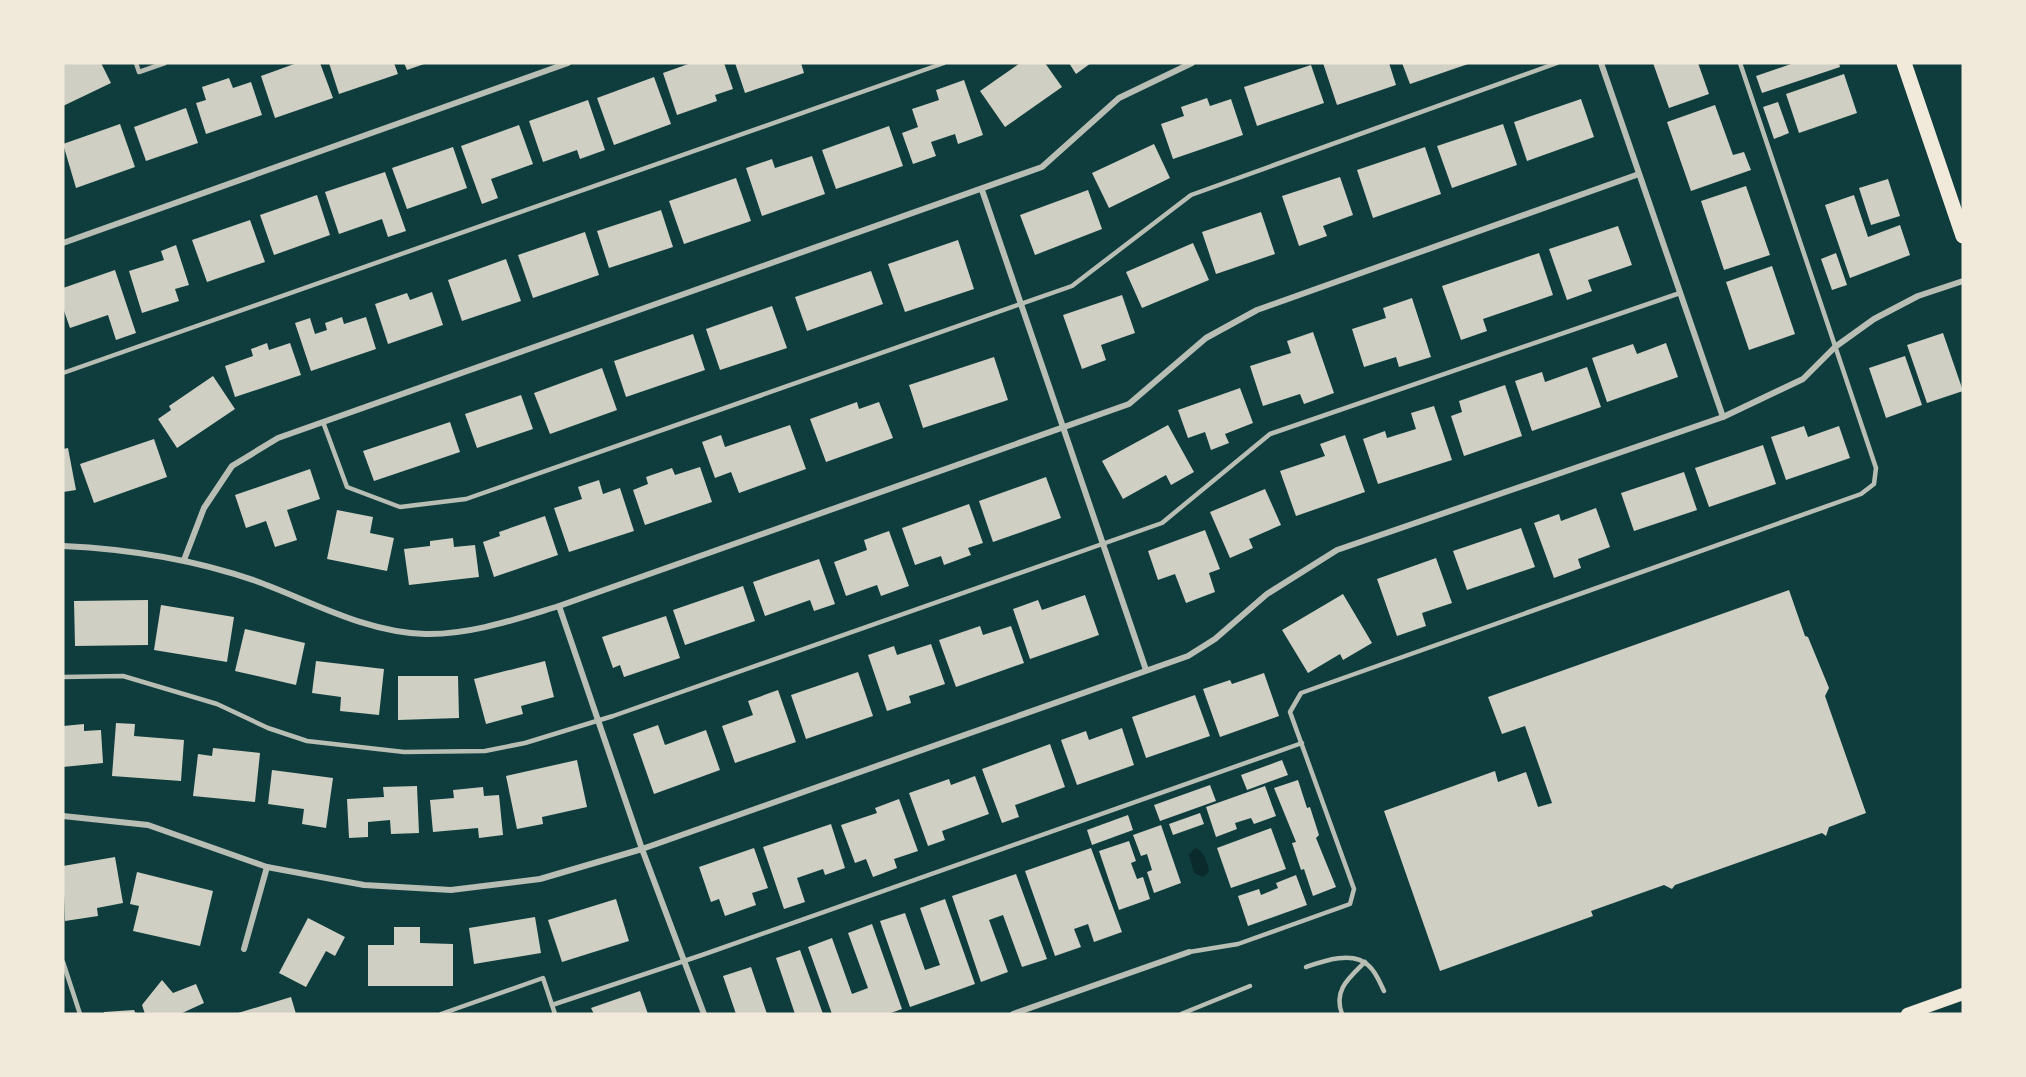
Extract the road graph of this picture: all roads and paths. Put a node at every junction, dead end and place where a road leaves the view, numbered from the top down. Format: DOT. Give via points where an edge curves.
graph roads {
  1 [pos="136,63"];
  2 [pos="165,63"];
  3 [pos="568,63"];
  4 [pos="944,63"];
  5 [pos="1557,63"];
  6 [pos="1601,63"];
  7 [pos="1740,63"];
  8 [pos="1904,63"];
  9 [pos="1187,64"];
  10 [pos="1639,174"];
  11 [pos="982,190"];
  12 [pos="1963,236"];
  13 [pos="63,241"];
  14 [pos="1963,282"];
  15 [pos="1680,293"];
  16 [pos="1021,303"];
  17 [pos="1835,346"];
  18 [pos="63,373"];
  19 [pos="1723,417"];
  20 [pos="323,422"];
  21 [pos="1065,429"];
  22 [pos="1103,544"];
  23 [pos="63,546"];
  24 [pos="184,560"];
  25 [pos="559,606"];
  26 [pos="1146,670"];
  27 [pos="63,677"];
  28 [pos="598,721"];
  29 [pos="1302,743"];
  30 [pos="63,816"];
  31 [pos="642,849"];
  32 [pos="267,867"];
  33 [pos="244,949"];
  34 [pos="1189,952"];
  35 [pos="684,961"];
  36 [pos="63,962"];
  37 [pos="1365,962"];
  38 [pos="1306,967"];
  39 [pos="1250,986"];
  40 [pos="1384,991"];
  41 [pos="1963,994"];
  42 [pos="552,1005"];
  43 [pos="80,1014"];
  44 [pos="441,1014"];
  45 [pos="555,1014"];
  46 [pos="704,1014"];
  47 [pos="1013,1014"];
  48 [pos="1181,1014"];
  49 [pos="1342,1014"];
  50 [pos="1907,1014"];
  1 -- 2 [label="lane" via="140,72"];
  3 -- 13 [label="street"];
  4 -- 18 [label="lane"];
  5 -- 16 [label="lane" via="1191,195 1072,286"];
  6 -- 10 [label="street"];
  7 -- 17 [label="lane"];
  8 -- 12 [label="main road"];
  9 -- 11 [label="street" via="1119,98 1042,167"];
  10 -- 15 [label="street"];
  10 -- 21 [label="street" via="1257,310 1206,338 1129,404"];
  11 -- 16 [label="street"];
  11 -- 20 [label="street"];
  14 -- 17 [label="street" via="1898,306"];
  15 -- 19 [label="street"];
  15 -- 22 [label="lane" via="1270,434 1162,523"];
  16 -- 20 [label="lane" via="466,499 400,507 347,487"];
  16 -- 21 [label="street"];
  17 -- 19 [label="street" via="1803,380"];
  17 -- 29 [label="lane" via="1876,468 1874,484 1869,489 1301,693 1290,712"];
  19 -- 26 [label="street" via="1337,550 1267,594 1215,639 1188,656"];
  20 -- 24 [label="street" via="278,438 232,466 204,508"];
  21 -- 22 [label="street"];
  21 -- 25 [label="street"];
  22 -- 26 [label="street"];
  22 -- 28 [label="lane"];
  23 -- 24 [label="street" via="110,548"];
  24 -- 25 [label="street" via="254,581 365,625 426,634 488,627"];
  25 -- 28 [label="street"];
  26 -- 31 [label="street"];
  27 -- 28 [label="lane" via="123,676 217,704 307,741 404,752 485,751"];
  28 -- 31 [label="street"];
  29 -- 34 [label="lane" via="1353,889 1350,904 1238,944"];
  29 -- 35 [label="lane"];
  30 -- 32 [label="street" via="148,825"];
  31 -- 32 [label="street" via="540,879 451,890 364,885"];
  31 -- 35 [label="street"];
  32 -- 33 [label="street"];
  34 -- 47 [label="street"];
  35 -- 42 [label="lane"];
  35 -- 46 [label="street"];
  36 -- 43 [label="lane"];
  37 -- 38 [label="lane" via="1346,957"];
  37 -- 40 [label="lane"];
  37 -- 49 [label="lane" via="1340,988 1338,1004"];
  39 -- 48 [label="lane"];
  41 -- 50 [label="main road"];
  42 -- 44 [label="lane" via="543,978"];
  42 -- 45 [label="lane"];
}
